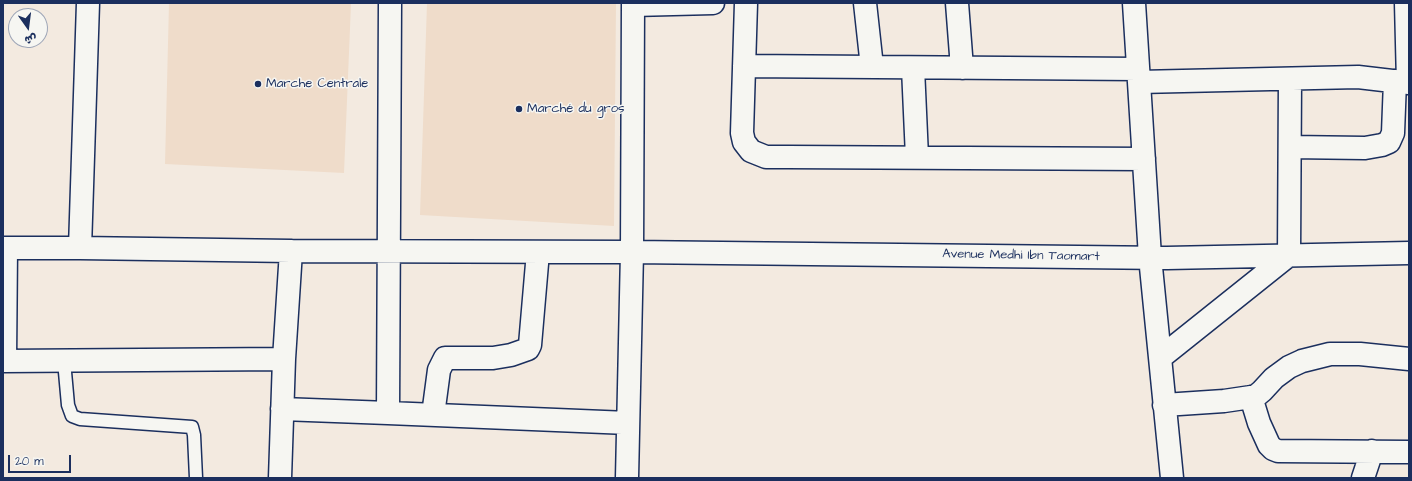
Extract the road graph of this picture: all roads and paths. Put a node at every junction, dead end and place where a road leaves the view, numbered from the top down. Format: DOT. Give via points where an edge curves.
graph roads {
  1 [pos="88,3"];
  2 [pos="390,3"];
  3 [pos="713,3"];
  4 [pos="746,3"];
  5 [pos="865,3"];
  6 [pos="957,3"];
  7 [pos="1134,3"];
  8 [pos="1406,3"];
  9 [pos="633,4"];
  10 [pos="744,66"];
  11 [pos="872,67"];
  12 [pos="913,68"];
  13 [pos="962,68"];
  14 [pos="1139,75"];
  15 [pos="1290,79"];
  16 [pos="1404,82"];
  17 [pos="1290,147"];
  18 [pos="917,157"];
  19 [pos="1144,159"];
  20 [pos="4,248"];
  21 [pos="80,248"];
  22 [pos="291,251"];
  23 [pos="389,251"];
  24 [pos="538,252"];
  25 [pos="632,252"];
  26 [pos="1409,254"];
  27 [pos="1289,255"];
  28 [pos="1150,257"];
  29 [pos="1160,358"];
  30 [pos="284,359"];
  31 [pos="1409,359"];
  32 [pos="4,361"];
  33 [pos="64,361"];
  34 [pos="1251,397"];
  35 [pos="1164,405"];
  36 [pos="282,409"];
  37 [pos="388,413"];
  38 [pos="433,415"];
  39 [pos="628,423"];
  40 [pos="1372,450"];
  41 [pos="1409,452"];
  42 [pos="196,478"];
  43 [pos="280,478"];
  44 [pos="627,478"];
  45 [pos="1172,478"];
  46 [pos="1363,478"];
  1 -- 21 [label="street"];
  2 -- 23 [label="street"];
  3 -- 9 [label="street"];
  4 -- 10 [label="street"];
  5 -- 11 [label="street"];
  6 -- 13 [label="street"];
  7 -- 14 [label="street"];
  8 -- 16 [label="street"];
  9 -- 25 [label="street"];
  10 -- 11 [label="street"];
  10 -- 18 [label="street" via="742,133 744,142 751,151 766,157"];
  11 -- 12 [label="street"];
  12 -- 13 [label="street"];
  12 -- 18 [label="street"];
  13 -- 14 [label="street"];
  14 -- 15 [label="street"];
  14 -- 19 [label="street"];
  15 -- 16 [label="street" via="1358,77"];
  15 -- 17 [label="street"];
  16 -- 17 [label="street" via="1389,142 1365,148"];
  17 -- 27 [label="street"];
  18 -- 19 [label="street"];
  19 -- 28 [label="street"];
  20 -- 21 [label="street, Avenue Medhi Ibn Taomart"];
  20 -- 32 [label="street"];
  21 -- 22 [label="street, Avenue Medhi Ibn Taomart"];
  22 -- 23 [label="street, Avenue Medhi Ibn Taomart"];
  22 -- 30 [label="street"];
  23 -- 24 [label="street, Avenue Medhi Ibn Taomart"];
  23 -- 37 [label="street"];
  24 -- 25 [label="street, Avenue Medhi Ibn Taomart"];
  24 -- 38 [label="street" via="530,345 511,355 493,358 445,358 439,370"];
  25 -- 28 [label="street, Avenue Medhi Ibn Taomart"];
  25 -- 39 [label="street"];
  26 -- 27 [label="street, Avenue Medhi Ibn Taomart"];
  27 -- 28 [label="street, Avenue Medhi Ibn Taomart"];
  27 -- 29 [label="street"];
  28 -- 29 [label="street"];
  29 -- 35 [label="street"];
  30 -- 33 [label="street"];
  30 -- 36 [label="street"];
  31 -- 34 [label="street" via="1330,354 1290,367 1274,378 1256,396"];
  32 -- 33 [label="street"];
  33 -- 42 [label="lane" via="68,405 72,416 80,419 192,427"];
  34 -- 35 [label="street"];
  34 -- 40 [label="street" via="1259,423 1273,449"];
  35 -- 45 [label="street"];
  36 -- 37 [label="street"];
  36 -- 43 [label="street"];
  37 -- 38 [label="street"];
  38 -- 39 [label="street"];
  39 -- 44 [label="street"];
  40 -- 41 [label="street"];
  40 -- 46 [label="street"];
}
